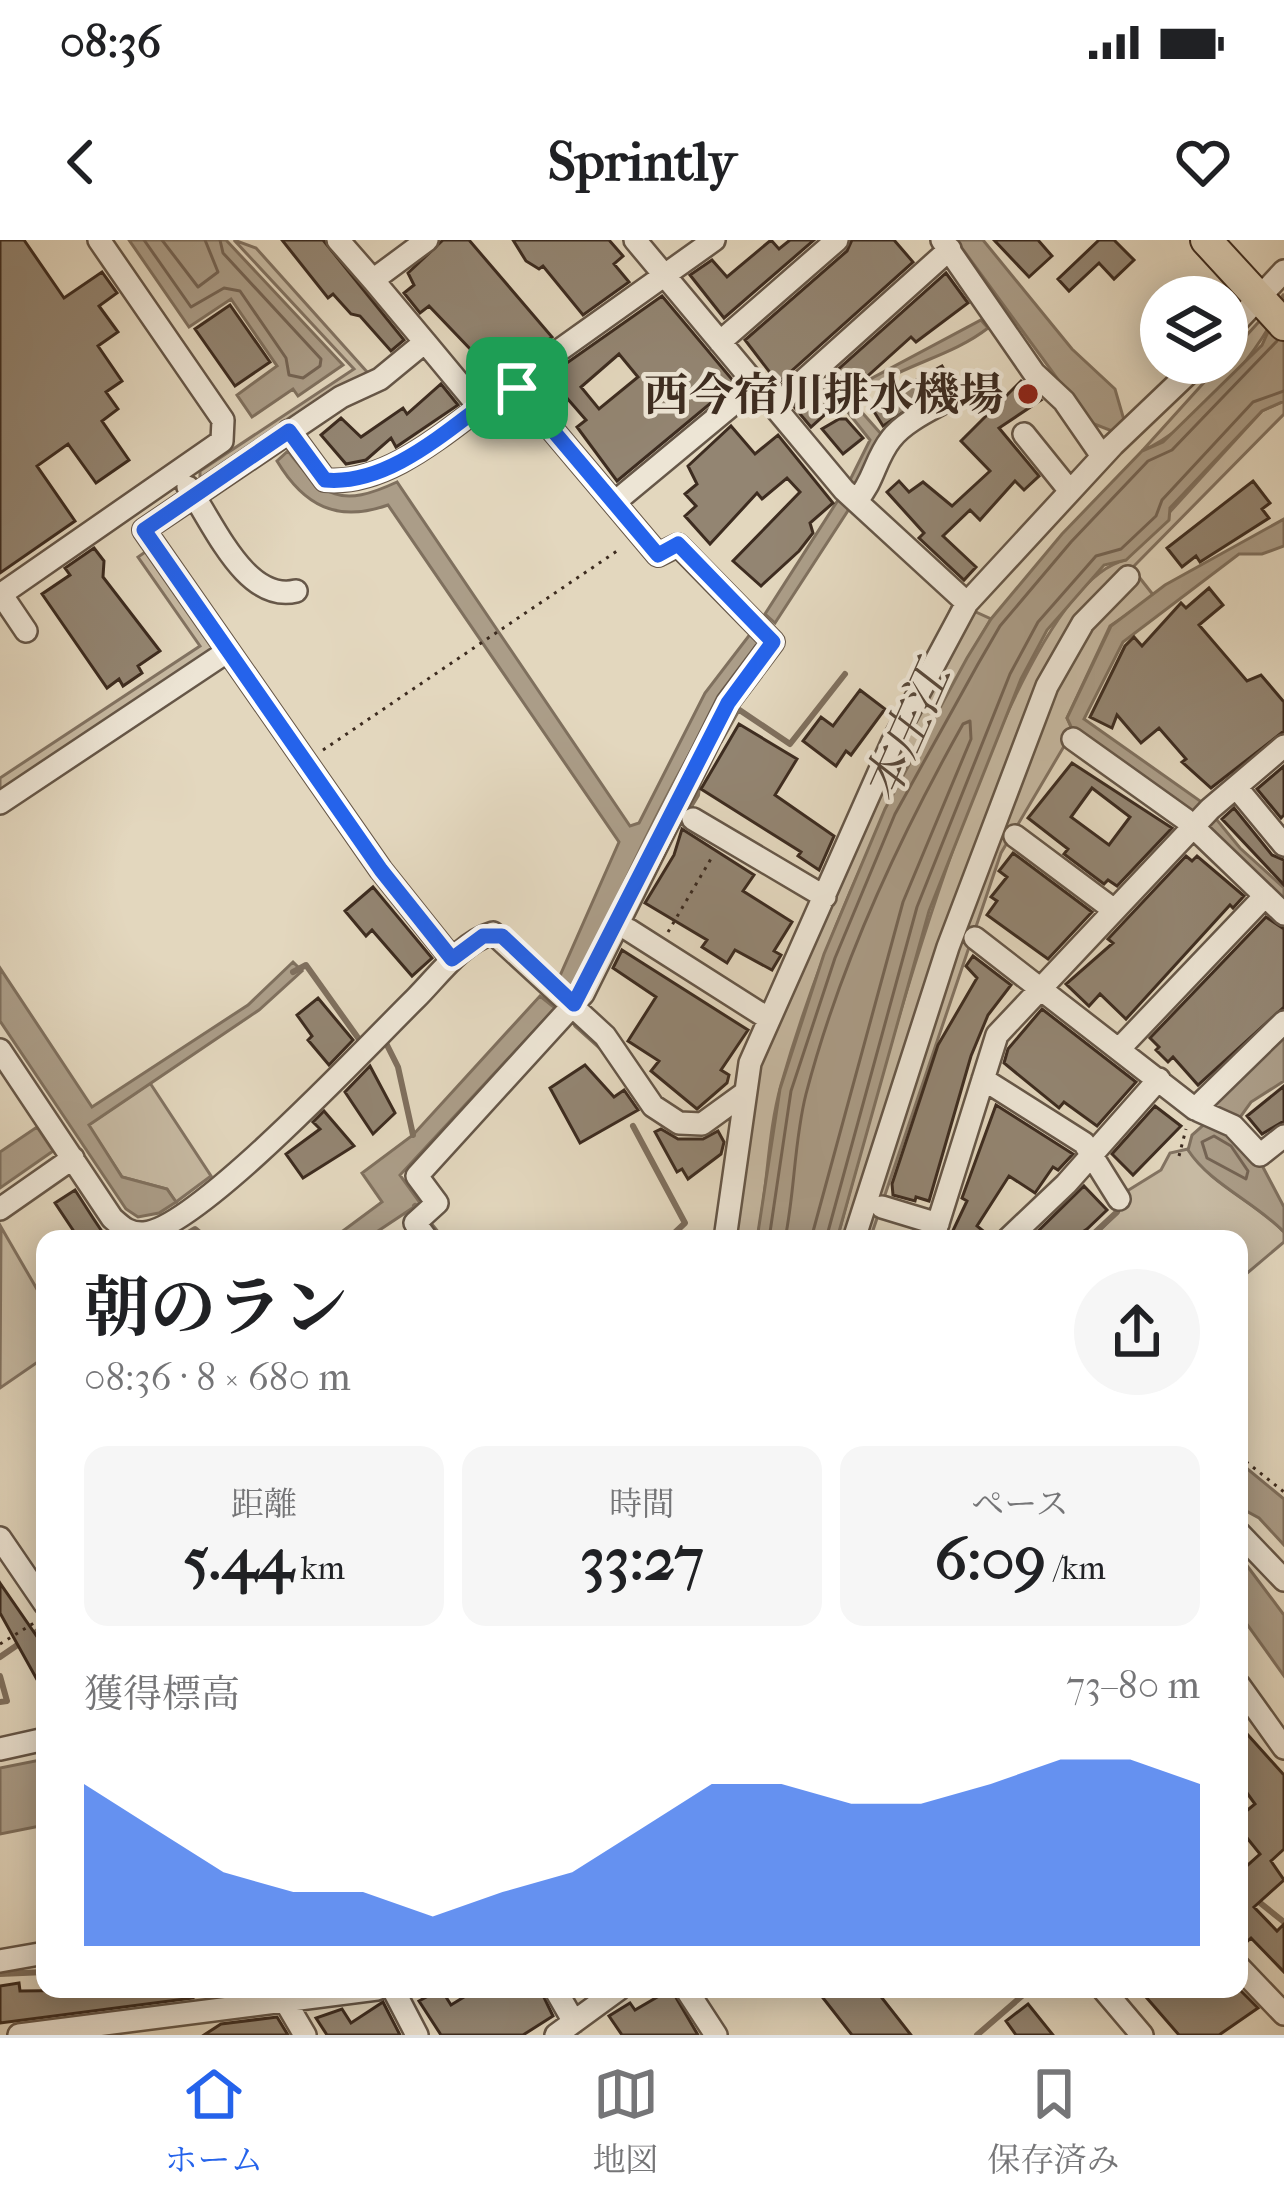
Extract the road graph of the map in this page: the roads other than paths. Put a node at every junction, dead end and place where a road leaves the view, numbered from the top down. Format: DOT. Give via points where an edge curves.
graph roads {
  1 [pos="99,240"];
  2 [pos="338,240"];
  3 [pos="428,240"];
  4 [pos="635,240"];
  5 [pos="714,240"];
  6 [pos="838,240"];
  7 [pos="1206,240"];
  8 [pos="946,245"];
  9 [pos="1284,271"];
  10 [pos="667,276"];
  11 [pos="373,280"];
  12 [pos="1256,297"];
  13 [pos="1248,307"];
  14 [pos="1284,325"];
  15 [pos="425,342"];
  16 [pos="721,342"];
  17 [pos="1177,384"];
  18 [pos="756,385"];
  19 [pos="517,388"];
  20 [pos="958,394"];
  21 [pos="479,406"];
  22 [pos="774,406"];
  23 [pos="289,431"];
  24 [pos="1024,434"];
  25 [pos="1108,450"];
  26 [pos="178,472"];
  27 [pos="1070,490"];
  28 [pos="851,495"];
  29 [pos="194,496"];
  30 [pos="615,502"];
  31 [pos="1128,577"];
  32 [pos="296,591"];
  33 [pos="0,594"];
  34 [pos="968,603"];
  35 [pos="26,631"];
  36 [pos="228,651"];
  37 [pos="1073,739"];
  38 [pos="1284,746"];
  39 [pos="1236,787"];
  40 [pos="0,803"];
  41 [pos="693,819"];
  42 [pos="1200,820"];
  43 [pos="1015,836"];
  44 [pos="1284,845"];
  45 [pos="825,897"];
  46 [pos="1264,897"];
  47 [pos="1114,910"];
  48 [pos="1284,914"];
  49 [pos="629,930"];
  50 [pos="975,938"];
  51 [pos="452,959"];
  52 [pos="1042,987"];
  53 [pos="574,1004"];
  54 [pos="769,1019"];
  55 [pos="1284,1022"];
  56 [pos="1121,1047"];
  57 [pos="0,1050"];
  58 [pos="983,1078"];
  59 [pos="1159,1079"];
  60 [pos="742,1095"];
  61 [pos="1201,1112"];
  62 [pos="1284,1136"];
  63 [pos="1095,1152"];
  64 [pos="73,1158"];
  65 [pos="1119,1199"];
  66 [pos="882,1207"];
  67 [pos="0,1208"];
  68 [pos="425,1223"];
  69 [pos="125,1230"];
  70 [pos="138,1230"];
  71 [pos="726,1230"];
  72 [pos="857,1230"];
  73 [pos="934,1230"];
  74 [pos="936,1230"];
  75 [pos="1017,1230"];
  76 [pos="0,1538"];
  77 [pos="1248,1542"];
  78 [pos="1284,1580"];
  79 [pos="36,1591"];
  80 [pos="1248,1698"];
  81 [pos="36,1740"];
  82 [pos="1284,1748"];
  83 [pos="0,1749"];
  84 [pos="36,1955"];
  85 [pos="0,1961"];
  86 [pos="1248,1976"];
  87 [pos="308,1998"];
  88 [pos="398,1998"];
  89 [pos="560,1998"];
  90 [pos="609,1998"];
  91 [pos="692,1998"];
  92 [pos="1111,1998"];
  93 [pos="285,2001"];
  94 [pos="1284,2014"];
  95 [pos="186,2025"];
  96 [pos="575,2027"];
  97 [pos="77,2031"];
  98 [pos="19,2035"];
  99 [pos="305,2035"];
  100 [pos="417,2035"];
  101 [pos="716,2035"];
  102 [pos="1142,2035"];
  1 -- 26 [label="street" via="223,420 222,441"];
  2 -- 11 [label="street"];
  3 -- 11 [label="street"];
  4 -- 10 [label="street"];
  5 -- 10 [label="street"];
  6 -- 16 [label="street"];
  7 -- 12 [label="highway"];
  8 -- 22 [label="street"];
  8 -- 25 [label="street" via="1034,373"];
  9 -- 12 [label="street"];
  10 -- 16 [label="street"];
  10 -- 19 [label="street"];
  11 -- 15 [label="street"];
  12 -- 13 [label="street"];
  12 -- 14 [label="highway"];
  15 -- 21 [label="street"];
  15 -- 23 [label="street" via="380,379"];
  16 -- 18 [label="street"];
  17 -- 25 [label="street"];
  18 -- 22 [label="street"];
  18 -- 30 [label="street"];
  19 -- 21 [label="street"];
  19 -- 30 [label="street"];
  20 -- 28 [label="street" via="893,434 872,484"];
  21 -- 23 [label="street" via="389,468 353,482 325,480"];
  22 -- 28 [label="street"];
  23 -- 29 [label="street"];
  24 -- 27 [label="street"];
  25 -- 27 [label="street"];
  26 -- 29 [label="street"];
  26 -- 33 [label="street"];
  27 -- 34 [label="street"];
  28 -- 34 [label="street"];
  29 -- 32 [label="street" via="253,582 280,595"];
  29 -- 36 [label="street" via="144,530"];
  30 -- 53 [label="street" via="658,555 678,544 773,642 728,703"];
  31 -- 72 [label="street" via="1083,623 1047,686 948,947"];
  33 -- 35 [label="street"];
  34 -- 45 [label="street" via="892,743"];
  36 -- 40 [label="street"];
  36 -- 51 [label="street"];
  37 -- 42 [label="street"];
  38 -- 39 [label="street"];
  39 -- 42 [label="street"];
  39 -- 44 [label="street"];
  41 -- 45 [label="street"];
  42 -- 46 [label="street"];
  42 -- 47 [label="street"];
  43 -- 47 [label="street"];
  45 -- 54 [label="street"];
  46 -- 48 [label="street"];
  46 -- 56 [label="street"];
  47 -- 52 [label="street"];
  49 -- 54 [label="street"];
  50 -- 52 [label="street"];
  51 -- 53 [label="street" via="483,936 502,936"];
  51 -- 70 [label="street" via="308,1106 161,1228"];
  52 -- 56 [label="street"];
  52 -- 58 [label="street" via="997,1034"];
  53 -- 60 [label="street" via="652,1106 679,1123 702,1124"];
  53 -- 68 [label="street" via="417,1176 437,1203"];
  54 -- 60 [label="street"];
  55 -- 61 [label="street"];
  56 -- 59 [label="street"];
  57 -- 64 [label="street"];
  58 -- 63 [label="street"];
  58 -- 74 [label="street"];
  59 -- 61 [label="street"];
  59 -- 63 [label="street"];
  60 -- 71 [label="street"];
  61 -- 62 [label="street" via="1232,1126 1260,1155"];
  63 -- 65 [label="street"];
  63 -- 75 [label="street"];
  64 -- 67 [label="street"];
  64 -- 69 [label="street"];
  66 -- 73 [label="street"];
  76 -- 79 [label="street"];
  77 -- 78 [label="street"];
  80 -- 82 [label="street"];
  81 -- 83 [label="street"];
  84 -- 85 [label="street"];
  86 -- 94 [label="street"];
  87 -- 93 [label="street"];
  88 -- 100 [label="street"];
  89 -- 96 [label="street"];
  90 -- 96 [label="street"];
  91 -- 101 [label="street"];
  92 -- 102 [label="street"];
  93 -- 95 [label="street"];
  93 -- 99 [label="street"];
  95 -- 97 [label="street"];
  97 -- 98 [label="street"];
}
